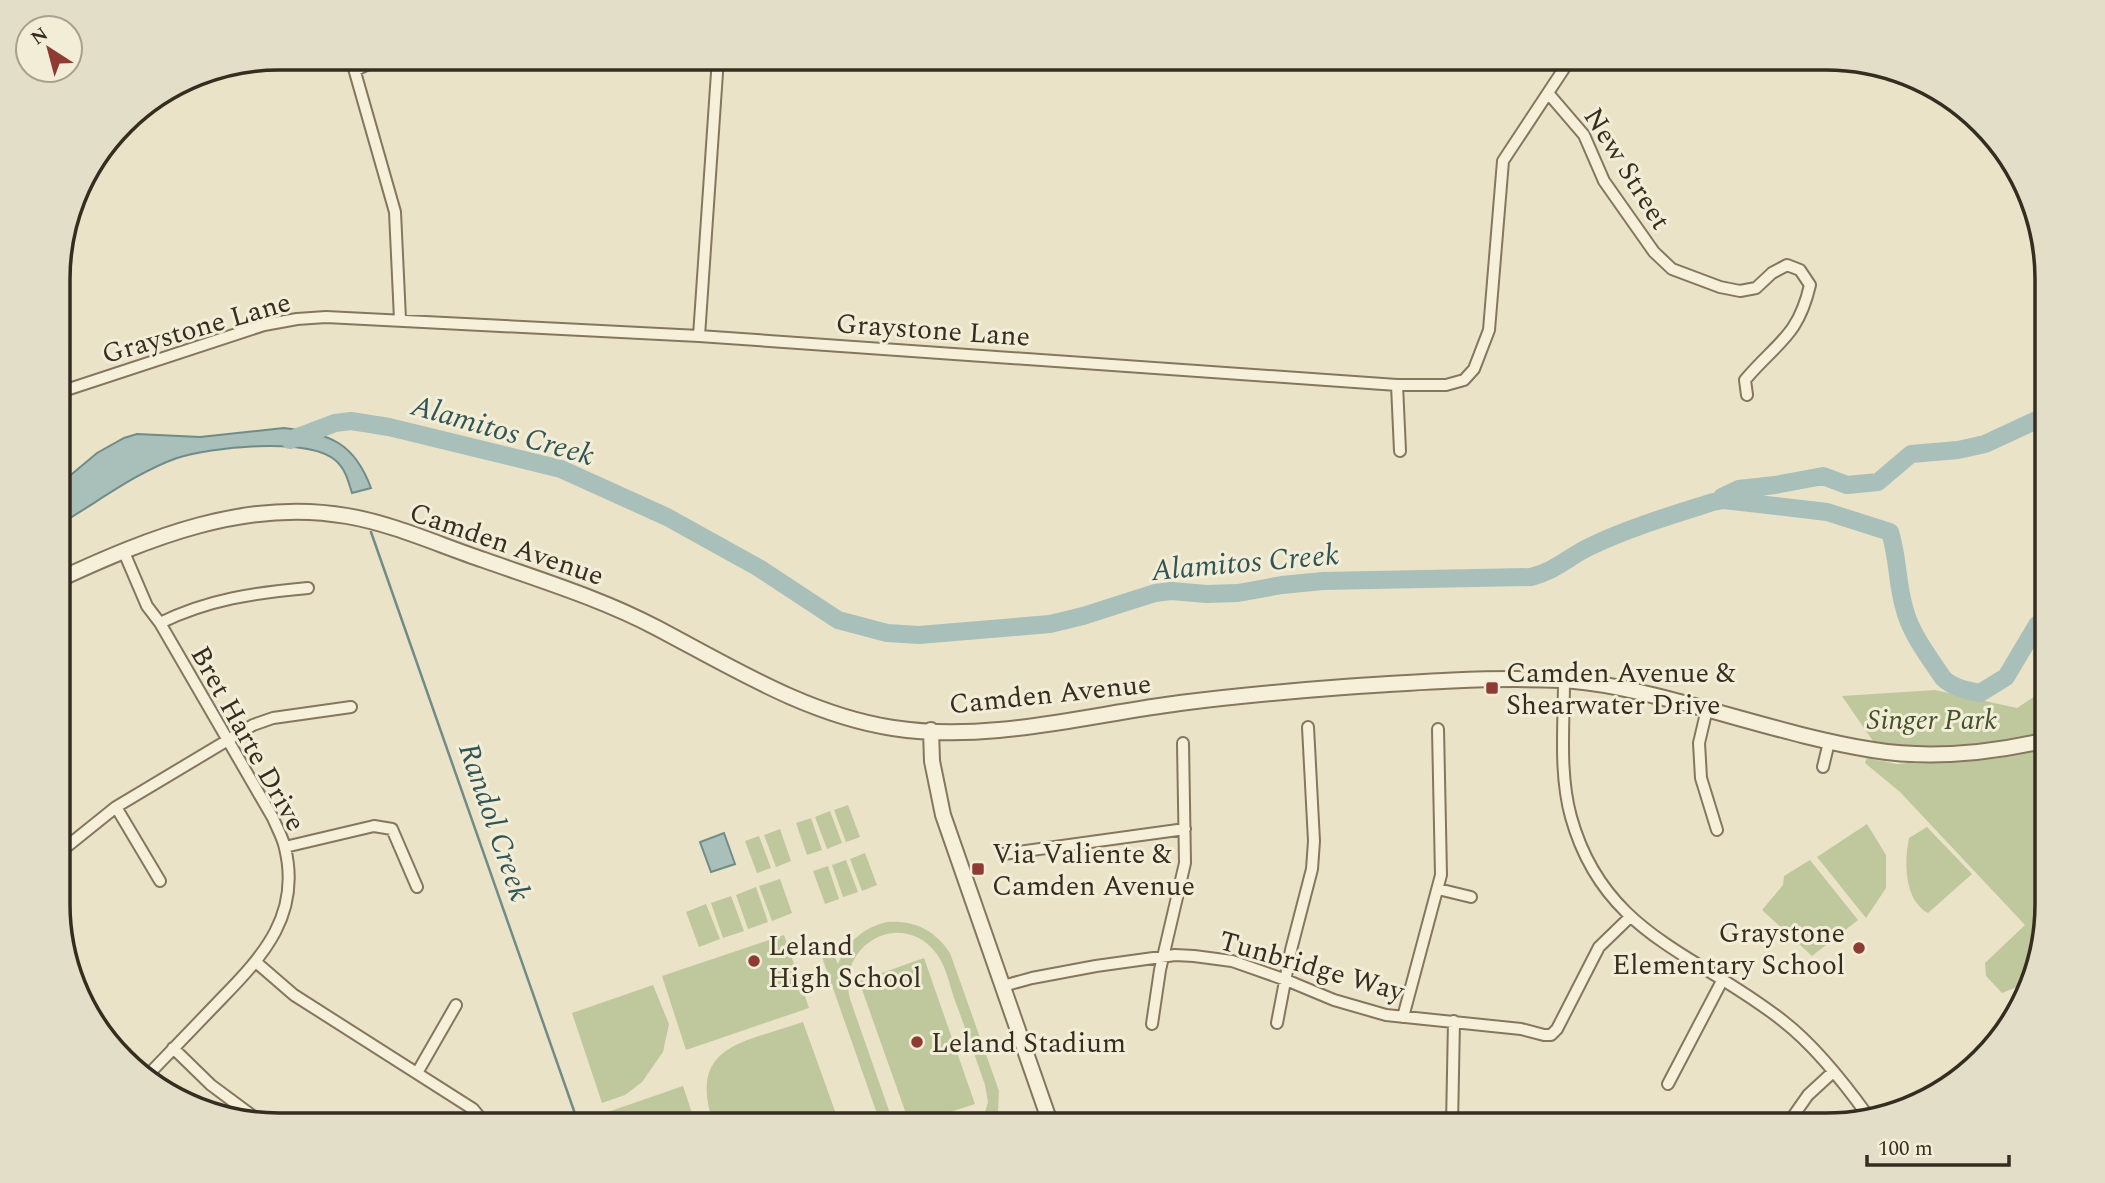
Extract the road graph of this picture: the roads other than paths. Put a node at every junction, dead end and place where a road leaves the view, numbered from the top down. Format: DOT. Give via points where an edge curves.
graph roads {
  1 [pos="356,70"];
  2 [pos="717,70"];
  3 [pos="1563,70"];
  4 [pos="1548,93"];
  5 [pos="400,319"];
  6 [pos="699,336"];
  7 [pos="1397,385"];
  8 [pos="70,389"];
  9 [pos="1747,395"];
  10 [pos="1400,451"];
  11 [pos="123,550"];
  12 [pos="70,574"];
  13 [pos="307,588"];
  14 [pos="160,623"];
  15 [pos="1564,680"];
  16 [pos="352,707"];
  17 [pos="1707,709"];
  18 [pos="1308,727"];
  19 [pos="1437,729"];
  20 [pos="930,730"];
  21 [pos="226,741"];
  22 [pos="1829,741"];
  23 [pos="2035,742"];
  24 [pos="1183,743"];
  25 [pos="1823,766"];
  26 [pos="116,807"];
  27 [pos="1185,829"];
  28 [pos="1717,830"];
  29 [pos="70,844"];
  30 [pos="285,846"];
  31 [pos="1003,854"];
  32 [pos="160,881"];
  33 [pos="417,887"];
  34 [pos="1437,890"];
  35 [pos="1471,897"];
  36 [pos="1630,917"];
  37 [pos="1163,957"];
  38 [pos="257,963"];
  39 [pos="1723,979"];
  40 [pos="1286,980"];
  41 [pos="1003,986"];
  42 [pos="456,1004"];
  43 [pos="1403,1017"];
  44 [pos="1454,1021"];
  45 [pos="1277,1023"];
  46 [pos="1152,1024"];
  47 [pos="173,1048"];
  48 [pos="153,1070"];
  49 [pos="1833,1072"];
  50 [pos="417,1073"];
  51 [pos="1668,1084"];
  52 [pos="244,1110"];
  53 [pos="1864,1110"];
  54 [pos="476,1113"];
  55 [pos="1047,1113"];
  56 [pos="1452,1113"];
  57 [pos="1795,1113"];
  1 -- 5 [label="street" via="395,212"];
  2 -- 6 [label="street"];
  3 -- 4 [label="street, Graystone Lane"];
  4 -- 7 [label="street, Graystone Lane" via="1503,160 1489,330 1477,363 1464,380 1446,385"];
  4 -- 9 [label="street, New Street" via="1584,135 1604,181 1654,252 1672,269 1740,291 1756,288 1787,265 1800,270 1810,285 1797,325 1745,380"];
  5 -- 6 [label="street, Graystone Lane"];
  5 -- 8 [label="street, Graystone Lane" via="326,317 264,325"];
  6 -- 7 [label="street, Graystone Lane"];
  7 -- 10 [label="street"];
  11 -- 12 [label="street, Camden Avenue"];
  11 -- 14 [label="street, Bret Harte Drive" via="147,606"];
  11 -- 20 [label="street, Camden Avenue" via="240,516 314,511 349,516 620,609 750,678 817,706 877,725"];
  13 -- 14 [label="street" via="256,592 190,609"];
  14 -- 21 [label="street, Bret Harte Drive"];
  15 -- 17 [label="street, Camden Avenue" via="1622,687"];
  15 -- 20 [label="street, Camden Avenue" via="1434,680 1304,689 1006,729"];
  15 -- 36 [label="street" via="1565,784 1571,816 1591,867"];
  16 -- 21 [label="street" via="273,718"];
  17 -- 22 [label="street, Camden Avenue"];
  17 -- 28 [label="street" via="1699,743 1701,778"];
  18 -- 40 [label="street" via="1312,869"];
  19 -- 34 [label="street" via="1441,875"];
  20 -- 41 [label="street" via="943,815"];
  21 -- 26 [label="street"];
  21 -- 30 [label="street, Bret Harte Drive"];
  22 -- 23 [label="street, Camden Avenue" via="1879,751 1924,753"];
  22 -- 25 [label="street"];
  24 -- 27 [label="street"];
  26 -- 29 [label="street"];
  26 -- 32 [label="street"];
  27 -- 31 [label="street"];
  27 -- 37 [label="street" via="1185,863"];
  30 -- 33 [label="street" via="374,826 392,829"];
  30 -- 38 [label="street, Bret Harte Drive" via="289,878 285,911"];
  34 -- 35 [label="street"];
  34 -- 43 [label="street"];
  36 -- 39 [label="street"];
  36 -- 44 [label="street, Tunbridge Way" via="1599,947 1552,1035"];
  37 -- 40 [label="street, Tunbridge Way" via="1232,961"];
  37 -- 41 [label="street, Tunbridge Way"];
  37 -- 46 [label="street"];
  38 -- 47 [label="street, Bret Harte Drive"];
  38 -- 50 [label="street" via="294,995"];
  39 -- 49 [label="street" via="1786,1022"];
  39 -- 51 [label="street"];
  40 -- 43 [label="street, Tunbridge Way" via="1363,1009"];
  40 -- 45 [label="street"];
  41 -- 55 [label="street"];
  42 -- 50 [label="street"];
  43 -- 44 [label="street, Tunbridge Way"];
  44 -- 56 [label="street"];
  47 -- 48 [label="street, Bret Harte Drive"];
  47 -- 52 [label="street" via="211,1086"];
  49 -- 53 [label="street"];
  49 -- 57 [label="street"];
  50 -- 54 [label="street"];
}
